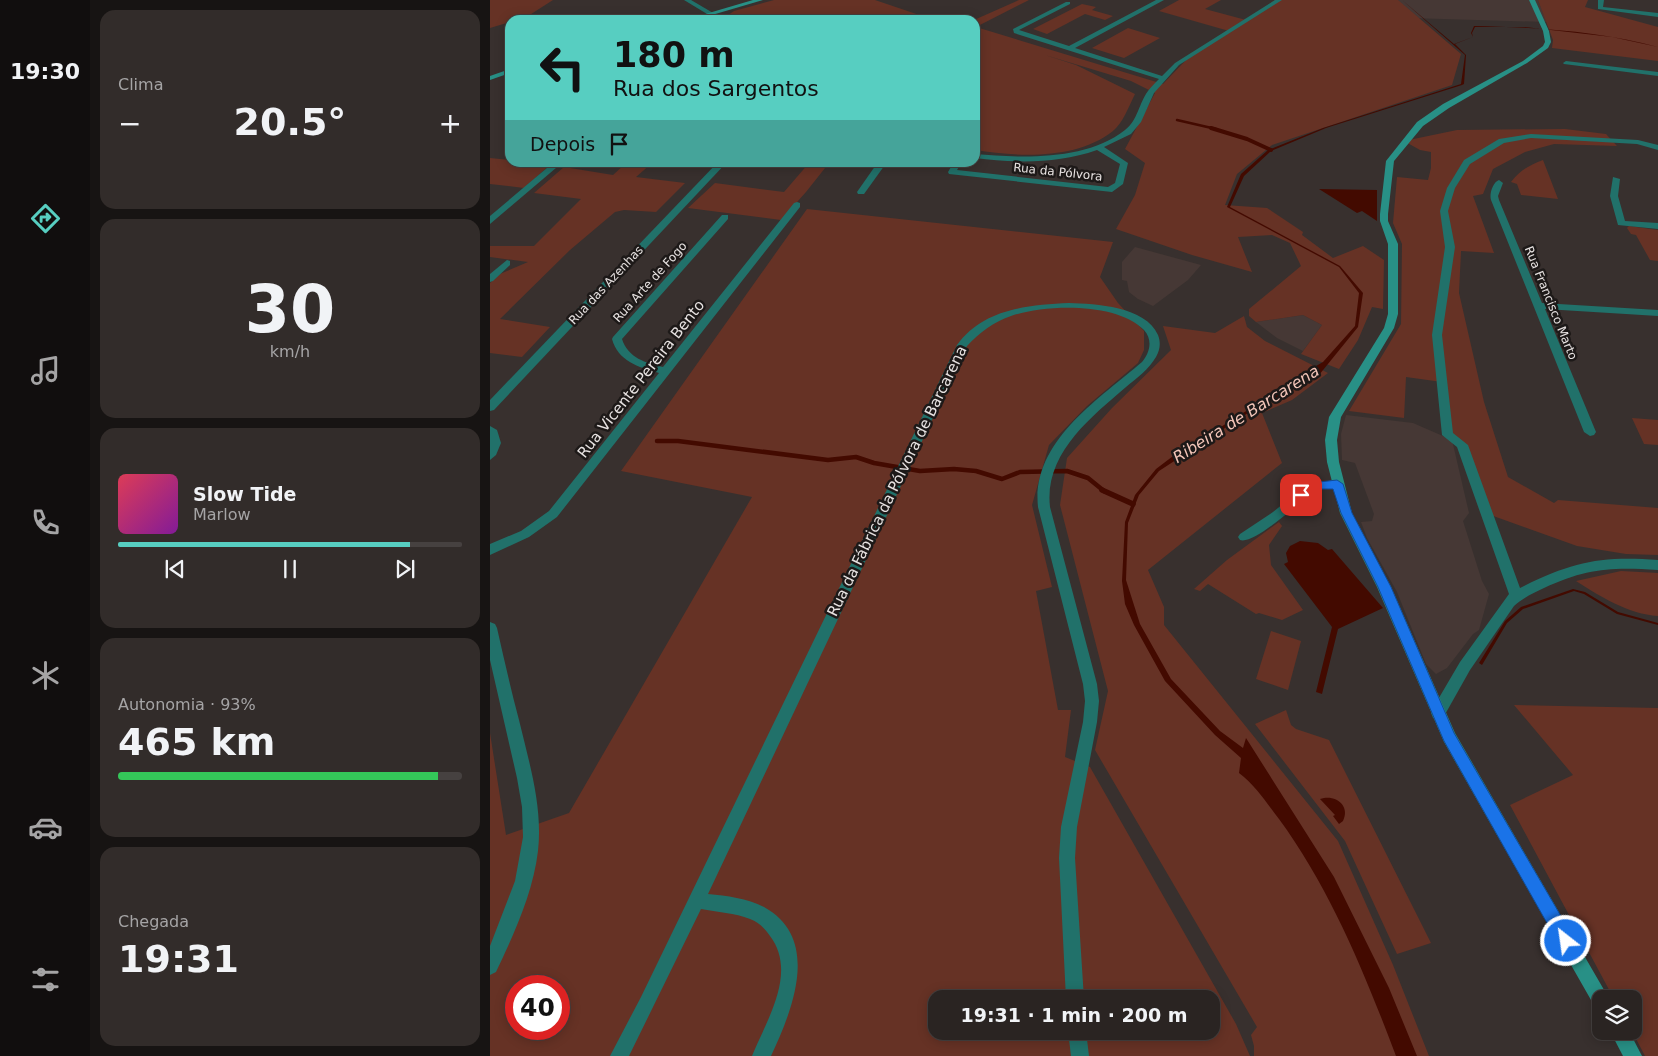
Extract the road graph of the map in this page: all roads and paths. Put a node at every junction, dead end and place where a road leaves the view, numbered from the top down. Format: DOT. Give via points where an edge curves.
graph roads {
  1 [pos="687,0"];
  2 [pos="760,0"];
  3 [pos="1161,0"];
  4 [pos="1279,0"];
  5 [pos="1532,0"];
  6 [pos="1601,0"];
  7 [pos="1068,3"];
  8 [pos="712,14"];
  9 [pos="708,15"];
  10 [pos="1658,15"];
  11 [pos="1069,49"];
  12 [pos="1566,63"];
  13 [pos="505,73"];
  14 [pos="1658,74"];
  15 [pos="490,78"];
  16 [pos="1162,78"];
  17 [pos="1098,147"];
  18 [pos="1658,148"];
  19 [pos="980,157"];
  20 [pos="553,167"];
  21 [pos="717,167"];
  22 [pos="879,167"];
  23 [pos="955,167"];
  24 [pos="1616,178"];
  25 [pos="1499,183"];
  26 [pos="861,192"];
  27 [pos="797,205"];
  28 [pos="725,218"];
  29 [pos="490,221"];
  30 [pos="1658,226"];
  31 [pos="507,263"];
  32 [pos="490,278"];
  33 [pos="1539,306"];
  34 [pos="1658,313"];
  35 [pos="667,371"];
  36 [pos="490,407"];
  37 [pos="490,430"];
  38 [pos="1590,432"];
  39 [pos="490,456"];
  40 [pos="1337,484"];
  41 [pos="1244,537"];
  42 [pos="490,550"];
  43 [pos="1658,565"];
  44 [pos="1516,596"];
  45 [pos="490,628"];
  46 [pos="1438,713"];
  47 [pos="696,900"];
  48 [pos="490,966"];
  49 [pos="1074,990"];
  50 [pos="1595,990"];
  51 [pos="1078,1040"];
  52 [pos="1624,1040"];
  53 [pos="619,1056"];
  54 [pos="761,1056"];
  55 [pos="1080,1056"];
  56 [pos="1633,1056"];
  1 -- 8 [label="street"];
  2 -- 8 [label="street"];
  3 -- 11 [label="street"];
  4 -- 16 [label="street" via="1185,57"];
  5 -- 40 [label="street" via="1546,31 1546,47 1420,124 1390,161 1384,221 1393,244 1393,314 1389,328 1335,417 1331,440"];
  6 -- 10 [label="street" via="1600,8"];
  7 -- 11 [label="street" via="1015,31"];
  8 -- 9 [label="street"];
  11 -- 16 [label="street"];
  12 -- 14 [label="street"];
  13 -- 15 [label="street"];
  16 -- 17 [label="street" via="1133,127"];
  17 -- 19 [label="street" via="1035,160"];
  17 -- 23 [label="street, Rua da Pólvora" via="1124,162 1119,184 1109,190 952,172"];
  18 -- 44 [label="street" via="1638,142 1531,136 1502,141 1467,162 1451,188 1444,211 1450,247 1438,335 1448,435 1462,445"];
  20 -- 29 [label="street"];
  21 -- 36 [label="street, Rua das Azenhas"];
  22 -- 26 [label="street"];
  24 -- 30 [label="street" via="1614,196 1621,223"];
  25 -- 33 [label="street, Rua Francisco Marto" via="1495,200"];
  27 -- 35 [label="street, Rua Vicente Pereira Bento"];
  28 -- 35 [label="street, Rua Arte de Fogo" via="617,339 620,348 630,358"];
  31 -- 32 [label="street"];
  33 -- 34 [label="street"];
  33 -- 38 [label="street, Rua Francisco Marto"];
  35 -- 42 [label="street, Rua Vicente Pereira Bento" via="553,514 525,534"];
  37 -- 39 [label="street" via="496,444"];
  40 -- 41 [label="street" via="1313,486"];
  40 -- 46 [label="street" via="1346,513 1384,587"];
  43 -- 44 [label="street" via="1590,566"];
  44 -- 46 [label="street" via="1465,666"];
  45 -- 48 [label="street" via="522,765 530,833 520,894"];
  46 -- 50 [label="street"];
  47 -- 49 [label="street, Rua da Fábrica da Pólvora de Barcarena" via="962,345 989,322 1034,308 1072,307 1120,312 1140,321 1151,331 1155,344 1152,357 1061,444 1048,469 1043,490 1044,508 1092,701 1069,827 1067,858"];
  47 -- 53 [label="street" via="648,1003"];
  47 -- 54 [label="street" via="753,911 768,920 787,948 791,971 785,999"];
  51 -- 55 [label="street"];
  52 -- 56 [label="street"];
}
